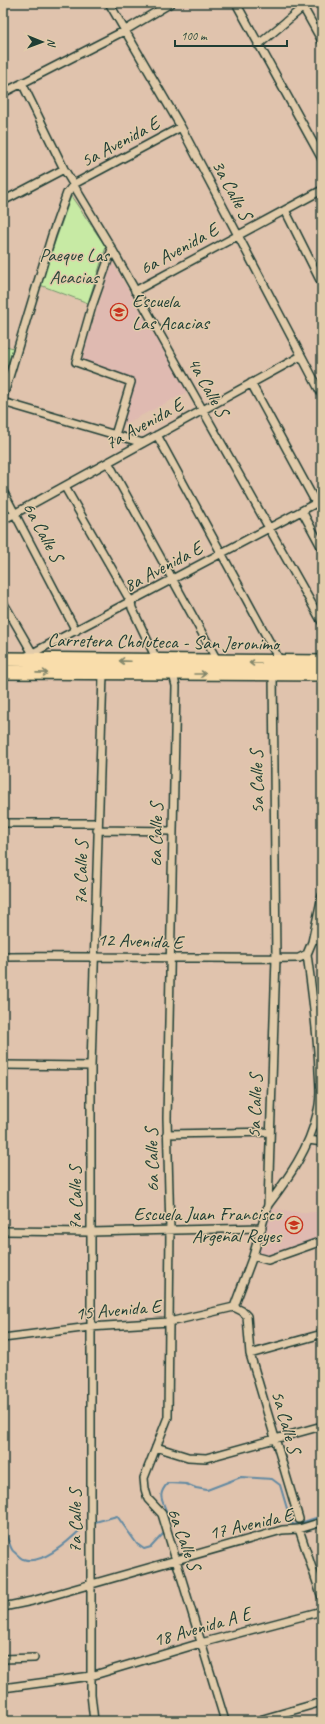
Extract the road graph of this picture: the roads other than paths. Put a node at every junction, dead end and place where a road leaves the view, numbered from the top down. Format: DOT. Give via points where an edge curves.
graph roads {
  1 [pos="109,3"];
  2 [pos="171,3"];
  3 [pos="236,3"];
  4 [pos="305,5"];
  5 [pos="124,31"];
  6 [pos="322,41"];
  7 [pos="258,45"];
  8 [pos="22,83"];
  9 [pos="3,93"];
  10 [pos="181,127"];
  11 [pos="322,159"];
  12 [pos="64,169"];
  13 [pos="74,184"];
  14 [pos="322,190"];
  15 [pos="3,201"];
  16 [pos="285,210"];
  17 [pos="238,235"];
  18 [pos="112,249"];
  19 [pos="322,284"];
  20 [pos="135,291"];
  21 [pos="301,356"];
  22 [pos="251,384"];
  23 [pos="322,395"];
  24 [pos="3,397"];
  25 [pos="3,402"];
  26 [pos="203,410"];
  27 [pos="115,435"];
  28 [pos="157,435"];
  29 [pos="143,443"];
  30 [pos="108,462"];
  31 [pos="65,487"];
  32 [pos="3,491"];
  33 [pos="319,502"];
  34 [pos="302,511"];
  35 [pos="15,514"];
  36 [pos="3,520"];
  37 [pos="269,530"];
  38 [pos="322,548"];
  39 [pos="222,554"];
  40 [pos="173,580"];
  41 [pos="3,602"];
  42 [pos="131,602"];
  43 [pos="322,622"];
  44 [pos="76,631"];
  45 [pos="33,654"];
  46 [pos="3,659"];
  47 [pos="18,660"];
  48 [pos="322,662"];
  49 [pos="218,663"];
  50 [pos="281,663"];
  51 [pos="166,670"];
  52 [pos="3,672"];
  53 [pos="103,674"];
  54 [pos="272,674"];
  55 [pos="322,674"];
  56 [pos="3,823"];
  57 [pos="98,826"];
  58 [pos="172,831"];
  59 [pos="322,896"];
  60 [pos="322,938"];
  61 [pos="313,940"];
  62 [pos="307,954"];
  63 [pos="95,956"];
  64 [pos="3,957"];
  65 [pos="276,958"];
  66 [pos="170,959"];
  67 [pos="3,1065"];
  68 [pos="91,1066"];
  69 [pos="320,1115"];
  70 [pos="270,1132"];
  71 [pos="167,1134"];
  72 [pos="309,1140"];
  73 [pos="322,1142"];
  74 [pos="268,1204"];
  75 [pos="262,1228"];
  76 [pos="170,1230"];
  77 [pos="3,1231"];
  78 [pos="91,1232"];
  79 [pos="322,1241"];
  80 [pos="253,1256"];
  81 [pos="234,1307"];
  82 [pos="169,1322"];
  83 [pos="90,1327"];
  84 [pos="322,1334"];
  85 [pos="3,1338"];
  86 [pos="250,1354"];
  87 [pos="322,1426"];
  88 [pos="274,1439"];
  89 [pos="156,1447"];
  90 [pos="299,1519"];
  91 [pos="322,1522"];
  92 [pos="299,1530"];
  93 [pos="177,1559"];
  94 [pos="91,1585"];
  95 [pos="322,1598"];
  96 [pos="3,1606"];
  97 [pos="322,1611"];
  98 [pos="201,1643"];
  99 [pos="34,1658"];
  100 [pos="3,1660"];
  101 [pos="92,1676"];
  102 [pos="3,1688"];
  103 [pos="322,1702"];
  104 [pos="94,1721"];
  105 [pos="225,1721"];
  106 [pos="256,1721"];
  1 -- 5 [label="street, 3a Calle S"];
  2 -- 5 [label="street"];
  3 -- 7 [label="street"];
  4 -- 6 [label="street"];
  4 -- 7 [label="street"];
  5 -- 8 [label="street"];
  5 -- 10 [label="street, 3a Calle S"];
  7 -- 11 [label="street"];
  8 -- 9 [label="street"];
  8 -- 12 [label="street, 4a Calle S"];
  10 -- 13 [label="street, 5a Avenida E"];
  10 -- 17 [label="street, 3a Calle S"];
  12 -- 13 [label="street, 4a Calle S"];
  12 -- 15 [label="street, 5a Avenida E"];
  13 -- 18 [label="street, 4a Calle S"];
  13 -- 24 [label="street" via="67,193 52,235"];
  14 -- 16 [label="street, 6a Avenida E"];
  16 -- 17 [label="street, 6a Avenida E"];
  16 -- 19 [label="street"];
  17 -- 20 [label="street, 6a Avenida E"];
  17 -- 21 [label="street, 3a Calle S"];
  18 -- 20 [label="street, 4a Calle S"];
  18 -- 27 [label="street" via="76,362 131,382"];
  20 -- 26 [label="street, 4a Calle S"];
  21 -- 22 [label="street, 7a Avenida E"];
  21 -- 23 [label="street, 3a Calle S"];
  22 -- 26 [label="street, 7a Avenida E"];
  22 -- 33 [label="street"];
  25 -- 27 [label="street"];
  26 -- 28 [label="street, 7a Avenida E"];
  26 -- 37 [label="street, 4a Calle S"];
  27 -- 29 [label="street"];
  28 -- 29 [label="street, 7a Avenida E"];
  28 -- 39 [label="street"];
  29 -- 30 [label="street, 7a Avenida E"];
  30 -- 31 [label="street, 7a Avenida E"];
  30 -- 40 [label="street"];
  31 -- 35 [label="street, 7a Avenida E"];
  31 -- 42 [label="street"];
  32 -- 35 [label="street, 6a Calle S"];
  33 -- 34 [label="street, 8a Avenida E"];
  34 -- 37 [label="street, 8a Avenida E"];
  34 -- 38 [label="street"];
  35 -- 36 [label="street, 7a Avenida E"];
  35 -- 44 [label="street, 6a Calle S"];
  37 -- 39 [label="street, 8a Avenida E"];
  37 -- 43 [label="street, 4a Calle S"];
  39 -- 40 [label="street, 8a Avenida E"];
  39 -- 50 [label="street"];
  40 -- 42 [label="street, 8a Avenida E"];
  40 -- 49 [label="street"];
  41 -- 45 [label="street"];
  42 -- 44 [label="street, 8a Avenida E"];
  42 -- 51 [label="street" via="154,654"];
  44 -- 45 [label="street, 8a Avenida E"];
  45 -- 47 [label="street, 8a Avenida E"];
  46 -- 47 [label="highway, Carretera Choluteca - San Jeronimo"];
  51 -- 47 [label="highway, Carretera Choluteca - San Jeronimo, one-way"];
  48 -- 50 [label="highway, Carretera Choluteca - San Jeronimo"];
  50 -- 49 [label="highway, Carretera Choluteca - San Jeronimo, one-way"];
  49 -- 51 [label="highway, Carretera Choluteca - San Jeronimo"];
  51 -- 53 [label="highway, Carretera Choluteca - San Jeronimo"];
  51 -- 54 [label="highway, Carretera Choluteca - San Jeronimo, one-way"];
  51 -- 58 [label="street, 6a Calle S" via="176,686"];
  52 -- 53 [label="highway, Carretera Choluteca - San Jeronimo, one-way"];
  53 -- 57 [label="street, 7a Calle S"];
  54 -- 55 [label="highway, Carretera Choluteca - San Jeronimo"];
  54 -- 65 [label="street, 5a Calle S"];
  56 -- 57 [label="street"];
  57 -- 58 [label="street"];
  57 -- 63 [label="street, 7a Calle S"];
  58 -- 66 [label="street, 6a Calle S"];
  59 -- 61 [label="street"];
  60 -- 61 [label="street"];
  61 -- 62 [label="street"];
  62 -- 65 [label="street, 12 Avenida E" via="299,958"];
  62 -- 69 [label="street" via="319,1045"];
  63 -- 64 [label="street, 12 Avenida E"];
  63 -- 66 [label="street, 12 Avenida E"];
  63 -- 68 [label="street, 7a Calle S"];
  65 -- 66 [label="street, 12 Avenida E"];
  65 -- 70 [label="street, 5a Calle S"];
  66 -- 71 [label="street, 6a Calle S"];
  67 -- 68 [label="street"];
  68 -- 78 [label="street, 7a Calle S"];
  69 -- 72 [label="street"];
  70 -- 71 [label="street"];
  70 -- 74 [label="street, 5a Calle S"];
  71 -- 76 [label="street, 6a Calle S"];
  72 -- 73 [label="street"];
  72 -- 74 [label="street" via="294,1171"];
  74 -- 75 [label="street, 5a Calle S"];
  75 -- 76 [label="street"];
  75 -- 80 [label="street, 5a Calle S"];
  76 -- 78 [label="street"];
  76 -- 82 [label="street, 6a Calle S"];
  77 -- 78 [label="street"];
  78 -- 83 [label="street, 7a Calle S"];
  79 -- 80 [label="street" via="268,1260"];
  80 -- 81 [label="street, 5a Calle S"];
  81 -- 82 [label="street, 15 Avenida E"];
  81 -- 86 [label="street, 5a Calle S" via="247,1316"];
  82 -- 83 [label="street, 15 Avenida E"];
  82 -- 89 [label="street, 6a Calle S" via="168,1417"];
  83 -- 85 [label="street, 15 Avenida E"];
  83 -- 94 [label="street, 7a Calle S"];
  84 -- 86 [label="street"];
  86 -- 88 [label="street, 5a Calle S"];
  87 -- 88 [label="street"];
  88 -- 89 [label="street" via="206,1458 188,1458"];
  88 -- 90 [label="street, 5a Calle S"];
  89 -- 93 [label="street, 6a Calle S" via="144,1478 145,1489 148,1499 162,1514"];
  91 -- 92 [label="street, 17 Avenida E"];
  92 -- 93 [label="street, 17 Avenida E" via="282,1530"];
  92 -- 95 [label="street"];
  93 -- 94 [label="street, 17 Avenida E"];
  93 -- 98 [label="street, 6a Calle S"];
  94 -- 96 [label="street, 17 Avenida E"];
  94 -- 101 [label="street, 7a Calle S"];
  97 -- 98 [label="street, 18 Avenida A E"];
  98 -- 101 [label="street, 18 Avenida A E"];
  98 -- 105 [label="street, 6a Calle S"];
  99 -- 100 [label="street"];
  101 -- 102 [label="street, 18 Avenida A E"];
  101 -- 104 [label="street, 7a Calle S"];
  103 -- 106 [label="street"];
}
